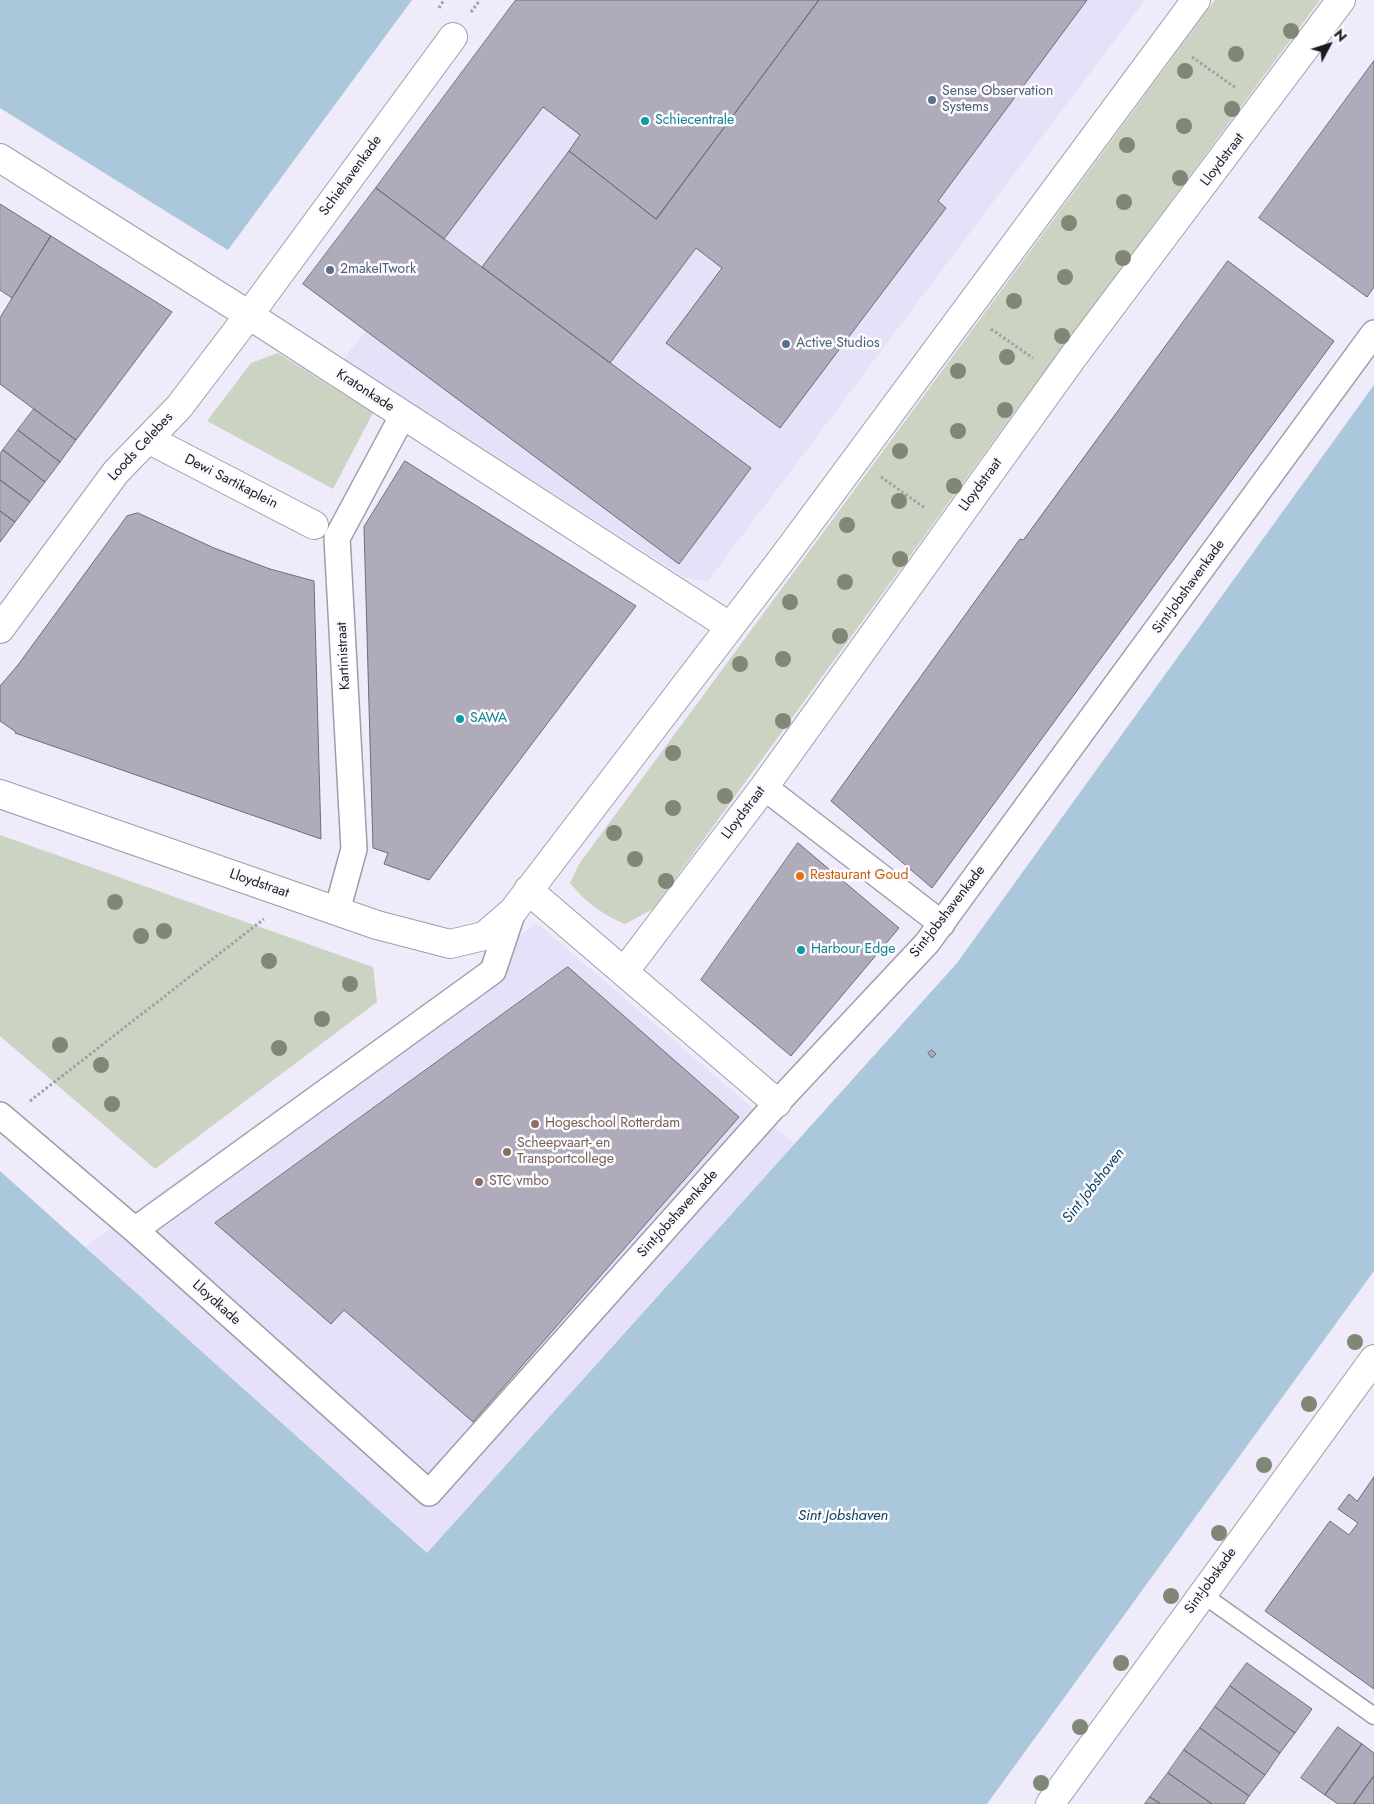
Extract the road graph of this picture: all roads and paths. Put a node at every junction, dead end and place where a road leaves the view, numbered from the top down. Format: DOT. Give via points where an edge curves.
graph roads {
  1 [pos="1196,0"];
  2 [pos="1341,0"];
  3 [pos="453,37"];
  4 [pos="1167,39"];
  5 [pos="1262,106"];
  6 [pos="0,158"];
  7 [pos="966,311"];
  8 [pos="249,316"];
  9 [pos="1374,333"];
  10 [pos="1059,377"];
  11 [pos="403,415"];
  12 [pos="148,439"];
  13 [pos="856,460"];
  14 [pos="314,525"];
  15 [pos="951,526"];
  16 [pos="729,626"];
  17 [pos="0,629"];
  18 [pos="764,787"];
  19 [pos="0,794"];
  20 [pos="294,896"];
  21 [pos="521,901"];
  22 [pos="337,911"];
  23 [pos="942,924"];
  24 [pos="624,972"];
  25 [pos="777,1103"];
  26 [pos="3,1118"];
  27 [pos="134,1230"];
  28 [pos="1374,1359"];
  29 [pos="429,1493"];
  30 [pos="1202,1594"];
  31 [pos="1374,1716"];
  32 [pos="1050,1804"];
  1 -- 4 [label="street, Lloydstraat"];
  2 -- 5 [label="street, Lloydstraat"];
  3 -- 8 [label="street, Schiehavenkade"];
  4 -- 5 [label="path"];
  4 -- 7 [label="street, Lloydstraat"];
  5 -- 10 [label="street, Lloydstraat"];
  6 -- 8 [label="street, Kratonkade"];
  7 -- 10 [label="path"];
  7 -- 13 [label="street, Lloydstraat"];
  8 -- 11 [label="street, Kratonkade"];
  8 -- 12 [label="street, Loods Celebes" via="179,407"];
  9 -- 23 [label="street, Sint-Jobshavenkade"];
  10 -- 15 [label="street, Lloydstraat"];
  11 -- 16 [label="street, Kratonkade"];
  11 -- 22 [label="street, Kartinistraat" via="337,538 354,849"];
  12 -- 14 [label="street, Dewi Sartikaplein"];
  12 -- 17 [label="street, Loods Celebes" via="116,472"];
  13 -- 15 [label="path"];
  13 -- 16 [label="street, Lloydstraat"];
  15 -- 18 [label="street, Lloydstraat"];
  16 -- 21 [label="street, Lloydstraat"];
  18 -- 23 [label="street"];
  18 -- 24 [label="street, Lloydstraat"];
  19 -- 20 [label="street, Lloydstraat"];
  20 -- 22 [label="street, Lloydstraat"];
  20 -- 26 [label="path"];
  21 -- 22 [label="street, Lloydstraat" via="484,936 450,944"];
  21 -- 24 [label="street"];
  21 -- 27 [label="street, Lloydstraat" via="493,971"];
  23 -- 25 [label="street, Sint-Jobshavenkade" via="928,943"];
  24 -- 25 [label="street"];
  25 -- 29 [label="street, Sint-Jobshavenkade"];
  26 -- 27 [label="street, Lloydkade"];
  27 -- 29 [label="street, Lloydkade"];
  28 -- 30 [label="street, Sint-Jobskade"];
  30 -- 31 [label="lane"];
  30 -- 32 [label="street, Sint-Jobskade"];
}
